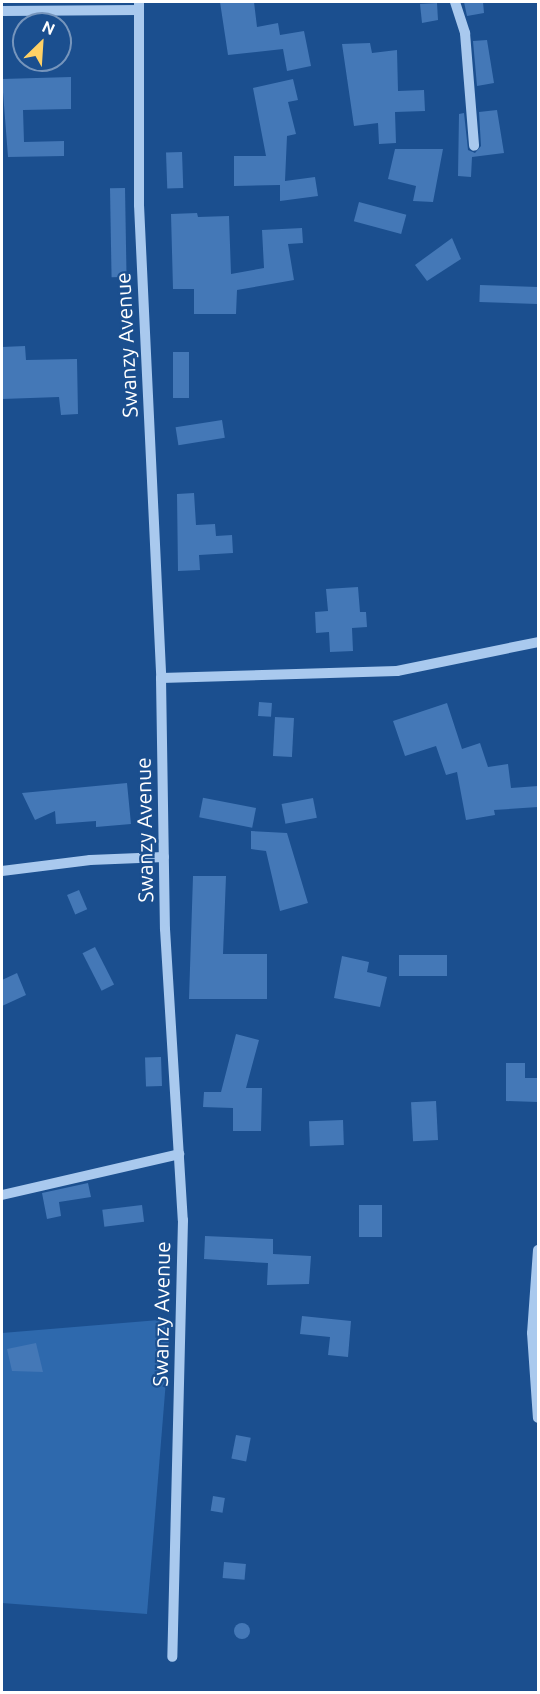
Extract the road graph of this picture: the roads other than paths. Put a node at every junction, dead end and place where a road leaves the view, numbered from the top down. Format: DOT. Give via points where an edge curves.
graph roads {
  1 [pos="455,2"];
  2 [pos="139,6"];
  3 [pos="2,11"];
  4 [pos="474,146"];
  5 [pos="538,642"];
  6 [pos="161,678"];
  7 [pos="164,858"];
  8 [pos="2,872"];
  9 [pos="179,1154"];
  10 [pos="2,1195"];
  11 [pos="538,1250"];
  12 [pos="538,1418"];
  13 [pos="172,1657"];
  1 -- 4 [label="street" via="465,33"];
  2 -- 3 [label="street"];
  2 -- 6 [label="street, Swanzy Avenue" via="139,205"];
  5 -- 6 [label="street" via="397,671"];
  6 -- 7 [label="street, Swanzy Avenue"];
  7 -- 8 [label="street" via="90,860"];
  7 -- 9 [label="street, Swanzy Avenue"];
  9 -- 10 [label="street"];
  9 -- 13 [label="street, Swanzy Avenue" via="183,1220"];
  11 -- 12 [label="street" via="531,1333"];
}
